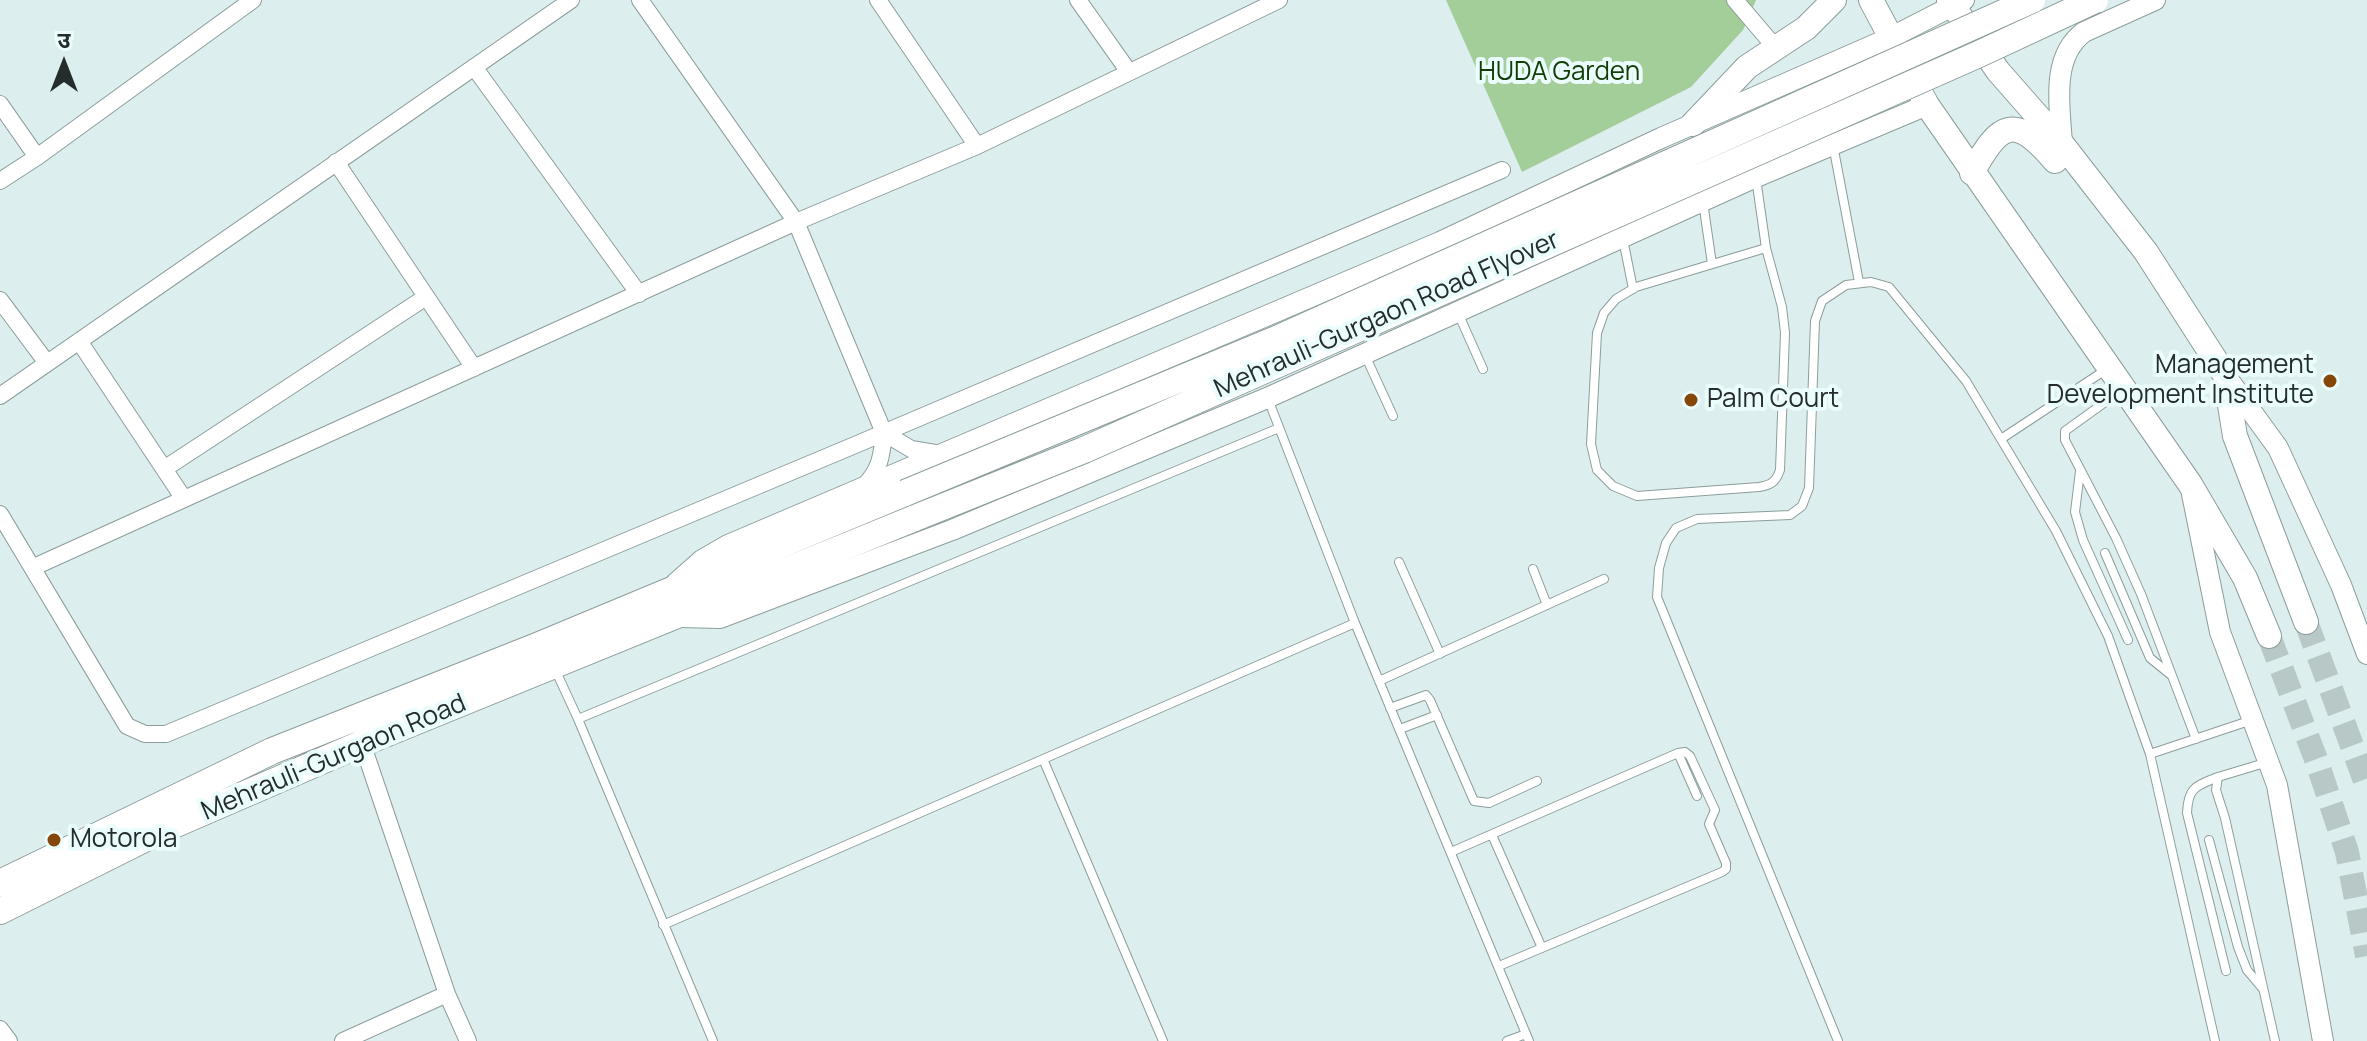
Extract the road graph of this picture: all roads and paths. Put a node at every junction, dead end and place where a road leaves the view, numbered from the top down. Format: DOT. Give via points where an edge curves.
graph roads {
  1 [pos="253,0"];
  2 [pos="571,0"];
  3 [pos="640,0"];
  4 [pos="878,0"];
  5 [pos="1078,0"];
  6 [pos="1735,0"];
  7 [pos="1834,0"];
  8 [pos="1871,0"];
  9 [pos="2032,0"];
  10 [pos="2155,0"];
  11 [pos="1273,1"];
  12 [pos="1955,2"];
  13 [pos="2102,7"];
  14 [pos="1892,37"];
  15 [pos="1775,47"];
  16 [pos="474,67"];
  17 [pos="1129,72"];
  18 [pos="1780,86"];
  19 [pos="0,104"];
  20 [pos="1927,105"];
  21 [pos="1693,124"];
  22 [pos="2062,144"];
  23 [pos="1833,145"];
  24 [pos="977,146"];
  25 [pos="1810,154"];
  26 [pos="37,157"];
  27 [pos="336,162"];
  28 [pos="1502,170"];
  29 [pos="1972,173"];
  30 [pos="1756,177"];
  31 [pos="0,181"];
  32 [pos="1703,201"];
  33 [pos="796,222"];
  34 [pos="1623,237"];
  35 [pos="1766,248"];
  36 [pos="2146,252"];
  37 [pos="1712,264"];
  38 [pos="1859,282"];
  39 [pos="1633,289"];
  40 [pos="639,294"];
  41 [pos="426,297"];
  42 [pos="0,300"];
  43 [pos="1458,312"];
  44 [pos="79,341"];
  45 [pos="1365,354"];
  46 [pos="47,363"];
  47 [pos="474,368"];
  48 [pos="2109,368"];
  49 [pos="1483,369"];
  50 [pos="2225,375"];
  51 [pos="2123,389"];
  52 [pos="0,396"];
  53 [pos="1267,398"];
  54 [pos="1393,416"];
  55 [pos="1279,428"];
  56 [pos="884,433"];
  57 [pos="2001,439"];
  58 [pos="941,454"];
  59 [pos="164,469"];
  60 [pos="2080,470"];
  61 [pos="2190,484"];
  62 [pos="863,487"];
  63 [pos="184,499"];
  64 [pos="0,514"];
  65 [pos="2105,553"];
  66 [pos="1399,562"];
  67 [pos="34,567"];
  68 [pos="1533,569"];
  69 [pos="1604,579"];
  70 [pos="668,605"];
  71 [pos="1547,605"];
  72 [pos="2306,622"];
  73 [pos="1355,623"];
  74 [pos="2269,636"];
  75 [pos="2128,640"];
  76 [pos="1440,654"];
  77 [pos="2367,654"];
  78 [pos="553,667"];
  79 [pos="2172,676"];
  80 [pos="1379,681"];
  81 [pos="1390,708"];
  82 [pos="1437,715"];
  83 [pos="578,719"];
  84 [pos="2253,720"];
  85 [pos="1400,729"];
  86 [pos="357,731"];
  87 [pos="2196,739"];
  88 [pos="1678,753"];
  89 [pos="2150,754"];
  90 [pos="1043,759"];
  91 [pos="2268,762"];
  92 [pos="2218,777"];
  93 [pos="1537,781"];
  94 [pos="1697,796"];
  95 [pos="156,820"];
  96 [pos="1492,835"];
  97 [pos="2209,840"];
  98 [pos="1451,852"];
  99 [pos="0,882"];
  100 [pos="0,911"];
  101 [pos="663,925"];
  102 [pos="1542,948"];
  103 [pos="1499,966"];
  104 [pos="2226,971"];
  105 [pos="2266,993"];
  106 [pos="447,994"];
  107 [pos="0,1029"];
  108 [pos="1527,1037"];
  109 [pos="9,1041"];
  110 [pos="343,1041"];
  111 [pos="468,1041"];
  112 [pos="713,1041"];
  113 [pos="1163,1041"];
  114 [pos="1507,1041"];
  115 [pos="1838,1041"];
  116 [pos="2215,1041"];
  117 [pos="2275,1041"];
  118 [pos="2323,1041"];
  1 -- 26 [label="street"];
  2 -- 16 [label="street"];
  3 -- 33 [label="street"];
  4 -- 24 [label="street"];
  5 -- 17 [label="street"];
  6 -- 15 [label="street"];
  7 -- 15 [label="main road" via="1806,28"];
  8 -- 14 [label="main road"];
  9 -- 70 [label="main road, Mehrauli-Gurgaon Road Flyover, bridge" via="1274,340 905,493"];
  10 -- 13 [label="street"];
  11 -- 17 [label="street"];
  12 -- 14 [label="street"];
  12 -- 22 [label="main road" via="1998,71"];
  13 -- 22 [label="street" via="2074,39 2064,60 2059,88"];
  13 -- 70 [label="main road, Mehrauli-Gurgaon Road Flyover, bridge" via="1965,60 1084,450 915,518"];
  14 -- 18 [label="street"];
  14 -- 20 [label="main road"];
  15 -- 21 [label="main road" via="1747,67"];
  16 -- 27 [label="street"];
  16 -- 40 [label="street"];
  17 -- 24 [label="street"];
  18 -- 21 [label="street"];
  18 -- 25 [label="street"];
  19 -- 26 [label="street"];
  20 -- 23 [label="street"];
  20 -- 29 [label="main road"];
  21 -- 58 [label="street" via="1440,242"];
  22 -- 36 [label="main road"];
  23 -- 25 [label="street"];
  23 -- 38 [label="lane"];
  24 -- 33 [label="street"];
  25 -- 30 [label="street"];
  26 -- 31 [label="street"];
  27 -- 41 [label="street"];
  27 -- 44 [label="street"];
  28 -- 56 [label="street"];
  29 -- 36 [label="main road" via="1991,140 2002,132 2026,131 2096,208"];
  29 -- 48 [label="main road"];
  30 -- 32 [label="street"];
  30 -- 35 [label="lane"];
  32 -- 34 [label="street"];
  32 -- 37 [label="lane"];
  33 -- 40 [label="street"];
  33 -- 56 [label="street"];
  34 -- 39 [label="lane"];
  34 -- 43 [label="street"];
  35 -- 37 [label="lane"];
  35 -- 39 [label="lane" via="1785,333 1780,470 1770,485 1637,496 1613,486 1597,470 1591,444 1597,333 1604,313"];
  36 -- 50 [label="main road"];
  37 -- 39 [label="lane"];
  38 -- 57 [label="lane" via="1889,287 1966,381"];
  38 -- 115 [label="lane" via="1822,301 1815,321 1809,488 1802,506 1790,515 1697,519 1676,528 1659,568 1657,597"];
  40 -- 47 [label="street"];
  41 -- 47 [label="street"];
  41 -- 59 [label="street"];
  42 -- 46 [label="street"];
  43 -- 45 [label="street"];
  43 -- 49 [label="lane"];
  44 -- 46 [label="street"];
  44 -- 59 [label="street"];
  45 -- 53 [label="street"];
  45 -- 54 [label="lane"];
  46 -- 52 [label="street"];
  47 -- 63 [label="street"];
  48 -- 51 [label="main road"];
  48 -- 57 [label="lane"];
  50 -- 72 [label="main road" via="2235,436"];
  50 -- 77 [label="street" via="2278,448"];
  51 -- 60 [label="lane" via="2065,431"];
  51 -- 61 [label="main road"];
  53 -- 55 [label="lane"];
  53 -- 70 [label="street" via="952,530 720,618"];
  55 -- 73 [label="lane"];
  55 -- 83 [label="lane"];
  56 -- 58 [label="street" via="911,449"];
  56 -- 62 [label="street" via="878,469"];
  56 -- 67 [label="street" via="166,734 145,734 127,726"];
  57 -- 89 [label="lane" via="2056,531 2108,636"];
  58 -- 62 [label="street"];
  59 -- 63 [label="street"];
  60 -- 75 [label="lane" via="2075,512"];
  60 -- 79 [label="lane" via="2116,538"];
  61 -- 74 [label="main road" via="2245,578"];
  61 -- 84 [label="street" via="2220,632"];
  62 -- 70 [label="street" via="716,552"];
  63 -- 67 [label="street"];
  64 -- 67 [label="street"];
  65 -- 79 [label="lane" via="2150,658"];
  66 -- 76 [label="lane"];
  68 -- 71 [label="lane"];
  69 -- 71 [label="lane"];
  70 -- 78 [label="main road, Mehrauli-Gurgaon Road"];
  70 -- 86 [label="main road, Mehrauli-Gurgaon Road"];
  71 -- 76 [label="lane"];
  73 -- 80 [label="lane"];
  73 -- 90 [label="lane"];
  76 -- 80 [label="lane"];
  78 -- 83 [label="lane"];
  78 -- 86 [label="main road, Mehrauli-Gurgaon Road"];
  79 -- 87 [label="lane"];
  80 -- 81 [label="lane"];
  81 -- 82 [label="lane" via="1426,695"];
  81 -- 85 [label="lane"];
  82 -- 85 [label="lane"];
  82 -- 93 [label="lane" via="1474,801 1489,803"];
  83 -- 101 [label="lane"];
  84 -- 87 [label="lane"];
  84 -- 91 [label="street"];
  85 -- 98 [label="lane"];
  86 -- 95 [label="main road, Mehrauli-Gurgaon Road" via="272,751"];
  86 -- 106 [label="street"];
  87 -- 89 [label="lane"];
  88 -- 94 [label="lane"];
  88 -- 96 [label="lane"];
  88 -- 102 [label="lane" via="1690,756 1715,810 1709,824 1726,869"];
  89 -- 116 [label="lane"];
  90 -- 101 [label="lane"];
  90 -- 113 [label="lane"];
  91 -- 92 [label="lane"];
  91 -- 118 [label="street" via="2277,785"];
  92 -- 104 [label="lane" via="2195,786 2187,796 2187,813"];
  92 -- 105 [label="lane" via="2216,790"];
  95 -- 99 [label="main road, Mehrauli-Gurgaon Road"];
  95 -- 100 [label="main road, Mehrauli-Gurgaon Road"];
  96 -- 98 [label="lane"];
  96 -- 102 [label="lane"];
  97 -- 105 [label="lane" via="2238,947 2247,970"];
  98 -- 103 [label="lane"];
  101 -- 112 [label="lane"];
  102 -- 103 [label="lane"];
  103 -- 108 [label="lane"];
  105 -- 117 [label="lane"];
  106 -- 110 [label="street"];
  106 -- 111 [label="street"];
  107 -- 109 [label="street"];
  108 -- 114 [label="lane"];
}
